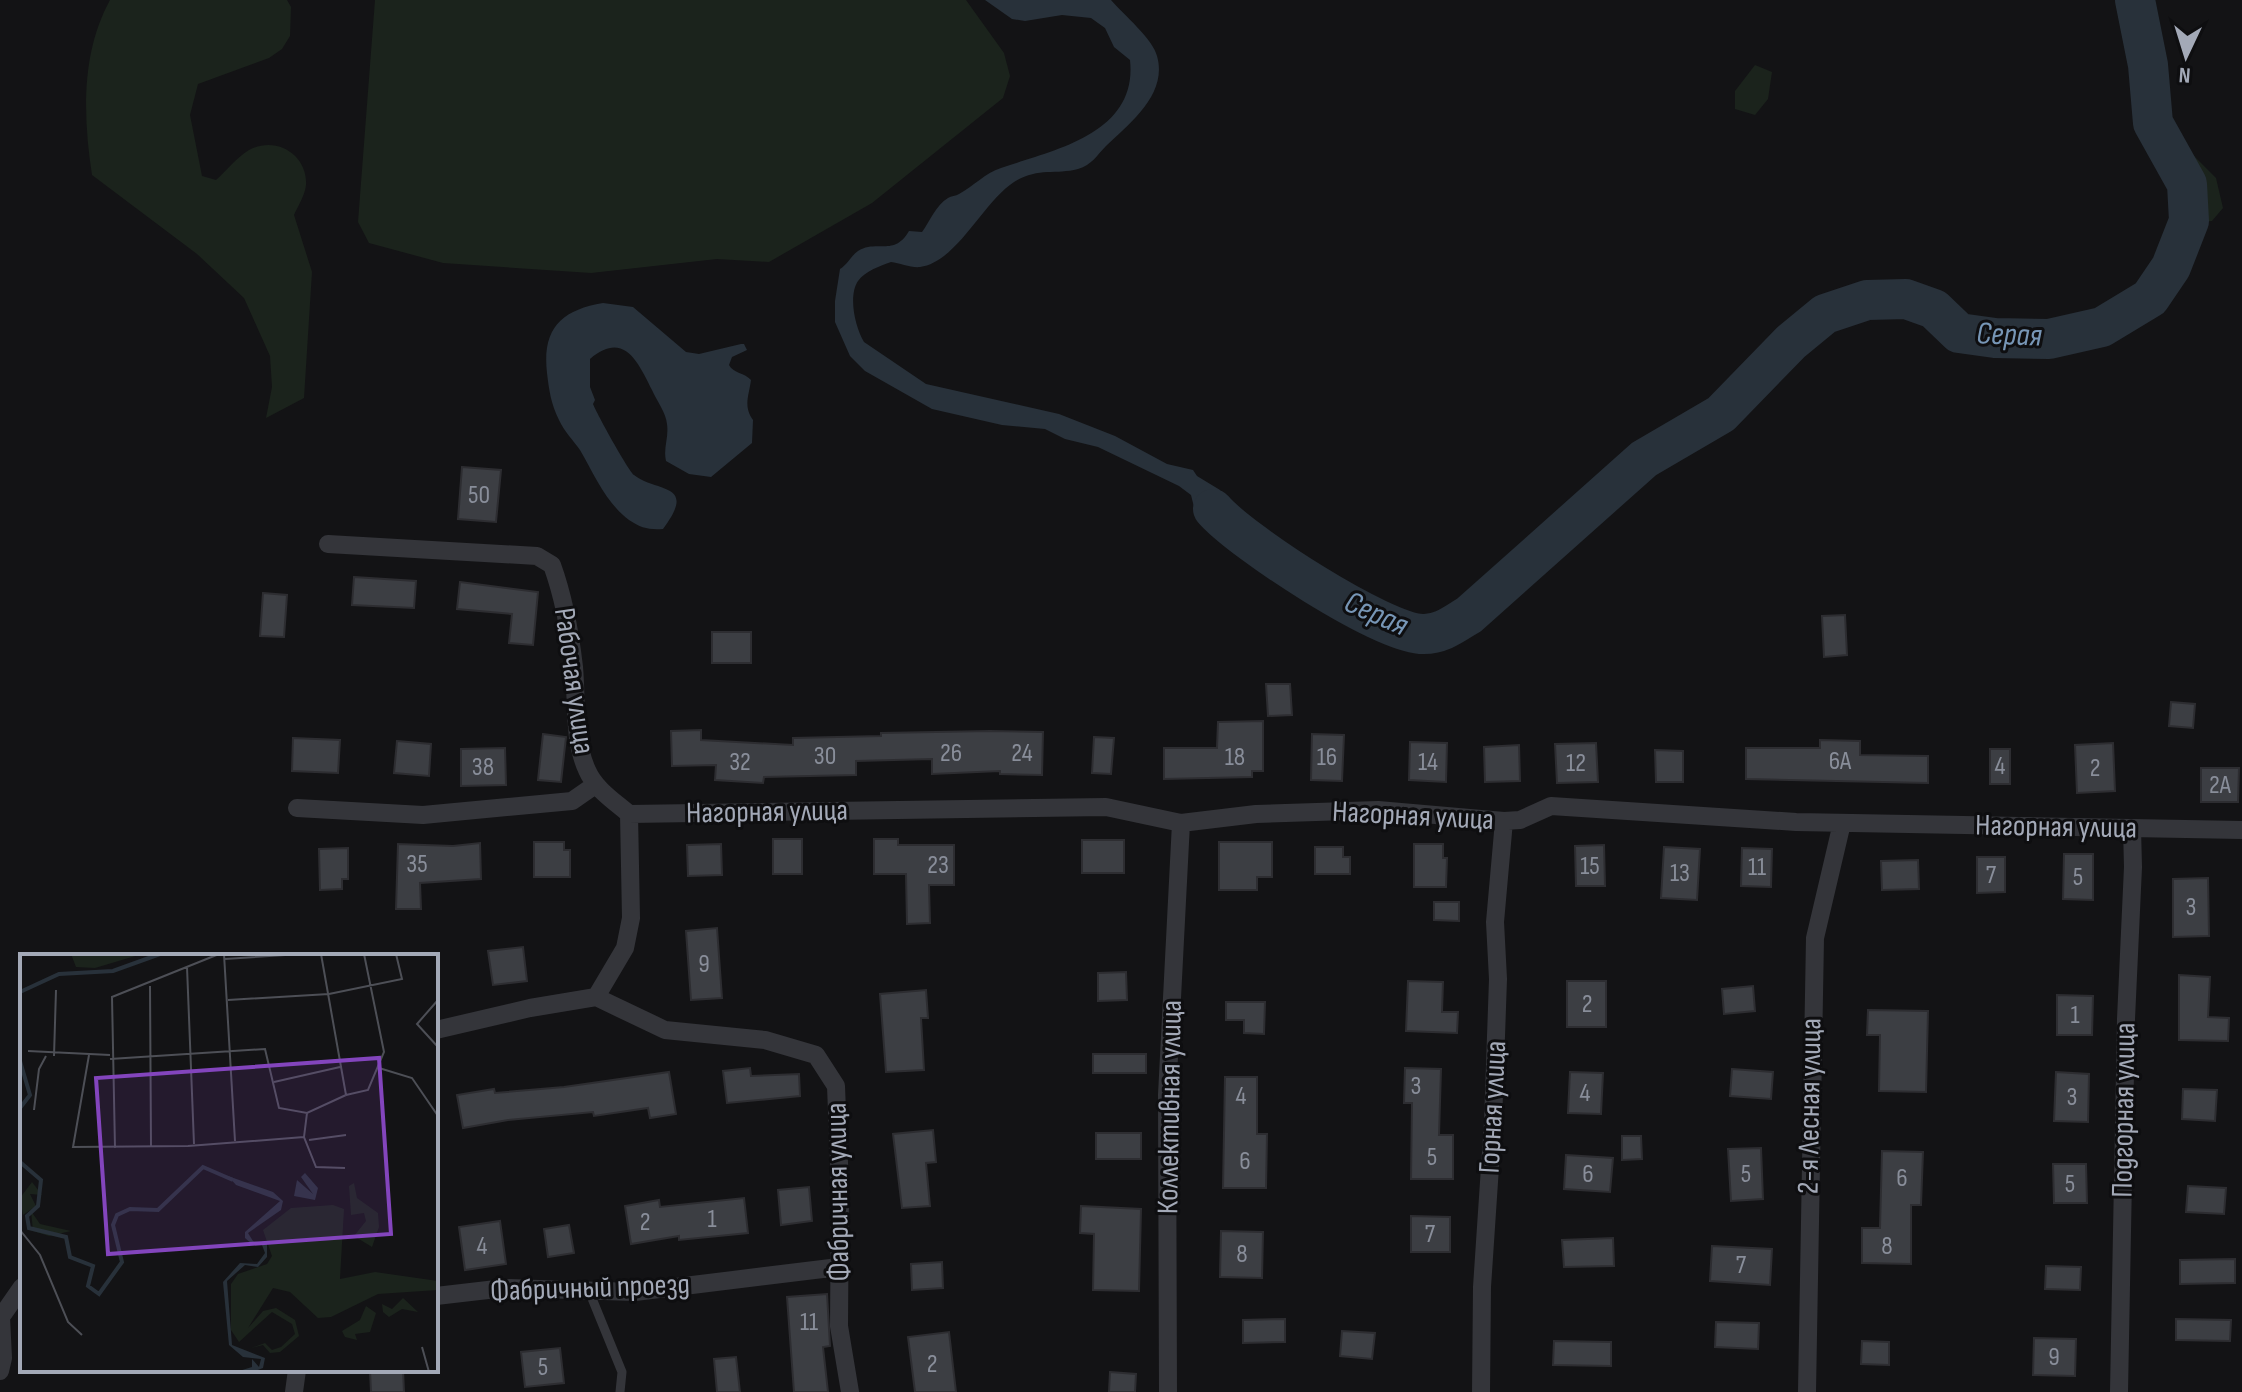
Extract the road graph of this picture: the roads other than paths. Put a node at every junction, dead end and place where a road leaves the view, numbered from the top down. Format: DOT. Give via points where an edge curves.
graph roads {
  1 [pos="328,544"];
  2 [pos="595,785"];
  3 [pos="297,808"];
  4 [pos="629,814"];
  5 [pos="1504,821"];
  6 [pos="1181,823"];
  7 [pos="1842,823"];
  8 [pos="2132,828"];
  9 [pos="2242,830"];
  10 [pos="596,997"];
  11 [pos="438,1030"];
  12 [pos="839,1267"];
  13 [pos="20,1290"];
  14 [pos="589,1291"];
  15 [pos="438,1296"];
  16 [pos="1,1316"];
  17 [pos="0,1371"];
  18 [pos="297,1372"];
  19 [pos="294,1392"];
  20 [pos="620,1392"];
  21 [pos="850,1392"];
  22 [pos="1168,1392"];
  23 [pos="1481,1392"];
  24 [pos="1807,1392"];
  25 [pos="2119,1392"];
  1 -- 2 [label="street, Рабочая улица" via="537,556 552,565 564,599 579,743"];
  2 -- 3 [label="street" via="572,801 423,815"];
  2 -- 4 [label="street, Рабочая улица"];
  4 -- 6 [label="street, Нагорная улица" via="1106,807"];
  4 -- 10 [label="street" via="631,918 625,948"];
  5 -- 6 [label="street, Нагорная улица" via="1378,810 1256,814"];
  5 -- 7 [label="street, Нагорная улица" via="1551,806"];
  5 -- 23 [label="street, Горная улица" via="1495,922 1498,979"];
  6 -- 22 [label="street, Коллективная улица" via="1167,1095"];
  7 -- 8 [label="street, Нагорная улица"];
  7 -- 24 [label="street, 2-я Лесная улица" via="1815,938"];
  8 -- 9 [label="street, Нагорная улица"];
  8 -- 25 [label="street, Подгорная улица"];
  10 -- 11 [label="street"];
  10 -- 12 [label="street, Фабричная улица" via="665,1030 765,1040 816,1055 836,1086"];
  12 -- 14 [label="street, Фабричный проезд" via="635,1292"];
  12 -- 21 [label="street, Фабричная улица" via="839,1326"];
  13 -- 16 [label="street"];
  14 -- 15 [label="street, Фабричный проезд" via="505,1288"];
  14 -- 20 [label="lane" via="622,1372"];
  16 -- 17 [label="street"];
  18 -- 19 [label="street"];
}
